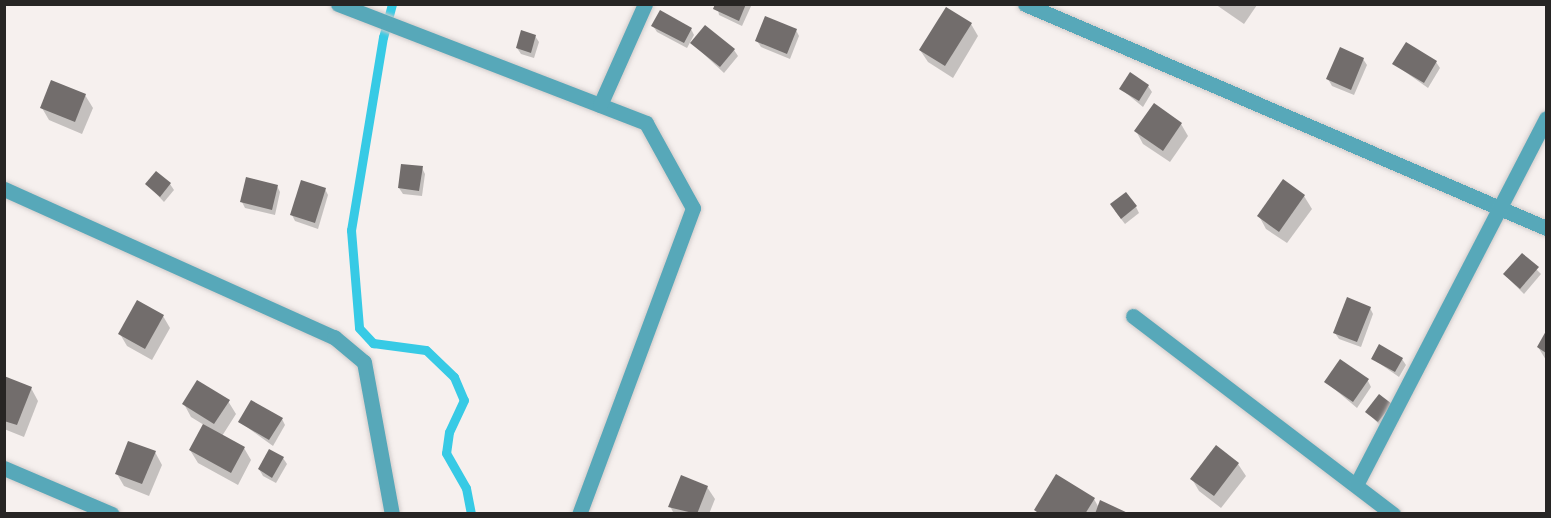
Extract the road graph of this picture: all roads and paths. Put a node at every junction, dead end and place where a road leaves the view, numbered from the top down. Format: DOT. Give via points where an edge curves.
graph roads {
  1 [pos="338,4"];
  2 [pos="645,4"];
  3 [pos="1026,4"];
  4 [pos="600,105"];
  5 [pos="1546,118"];
  6 [pos="4,189"];
  7 [pos="1502,208"];
  8 [pos="1546,228"];
  9 [pos="1133,316"];
  10 [pos="4,468"];
  11 [pos="1356,484"];
  12 [pos="112,513"];
  13 [pos="392,513"];
  14 [pos="579,513"];
  15 [pos="1393,513"];
  1 -- 4 [label="street"];
  2 -- 4 [label="street"];
  3 -- 7 [label="street"];
  4 -- 14 [label="street" via="646,123 693,208"];
  5 -- 7 [label="street"];
  6 -- 13 [label="street" via="334,337 364,362"];
  7 -- 8 [label="street"];
  7 -- 11 [label="street"];
  9 -- 11 [label="street"];
  10 -- 12 [label="street"];
  11 -- 15 [label="street"];
}
